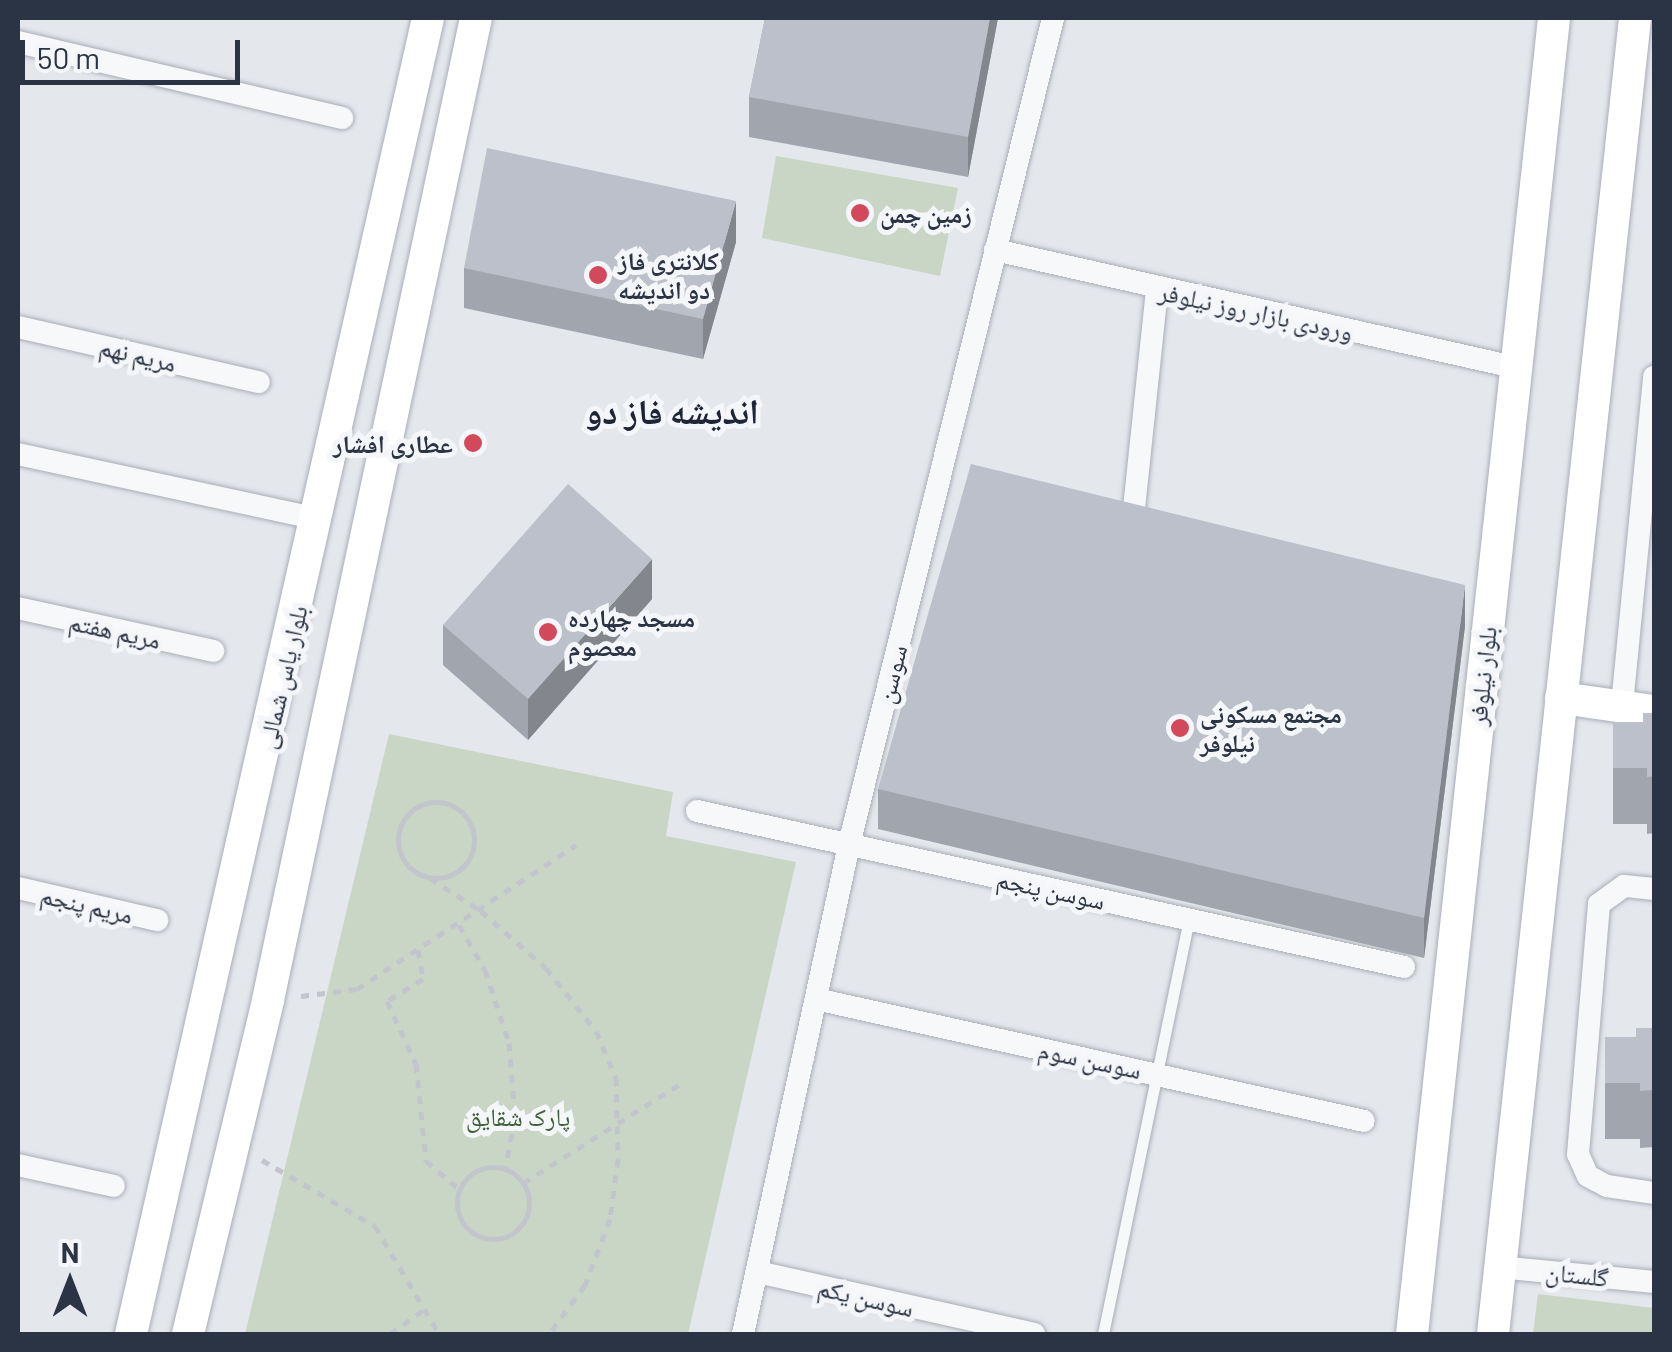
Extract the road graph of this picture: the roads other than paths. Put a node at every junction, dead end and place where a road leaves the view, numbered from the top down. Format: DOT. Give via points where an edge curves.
graph roads {
  1 [pos="428,18"];
  2 [pos="476,18"];
  3 [pos="1053,18"];
  4 [pos="1635,18"];
  5 [pos="1552,23"];
  6 [pos="18,42"];
  7 [pos="342,118"];
  8 [pos="995,250"];
  9 [pos="1157,289"];
  10 [pos="18,327"];
  11 [pos="1518,368"];
  12 [pos="1654,379"];
  13 [pos="259,382"];
  14 [pos="18,454"];
  15 [pos="1133,518"];
  16 [pos="319,519"];
  17 [pos="370,530"];
  18 [pos="18,608"];
  19 [pos="213,651"];
  20 [pos="1560,698"];
  21 [pos="1638,708"];
  22 [pos="697,811"];
  23 [pos="849,845"];
  24 [pos="18,888"];
  25 [pos="1654,889"];
  26 [pos="157,920"];
  27 [pos="1189,920"];
  28 [pos="1404,967"];
  29 [pos="816,999"];
  30 [pos="1158,1074"];
  31 [pos="1364,1121"];
  32 [pos="18,1165"];
  33 [pos="114,1186"];
  34 [pos="1654,1192"];
  35 [pos="1499,1267"];
  36 [pos="758,1272"];
  37 [pos="1654,1282"];
  38 [pos="131,1334"];
  39 [pos="188,1334"];
  40 [pos="743,1334"];
  41 [pos="1034,1334"];
  42 [pos="1103,1334"];
  43 [pos="1412,1334"];
  44 [pos="1492,1334"];
  1 -- 16 [label="street, بلوار یاس شمالی"];
  2 -- 17 [label="street"];
  3 -- 8 [label="street, سوسن"];
  4 -- 20 [label="street"];
  5 -- 11 [label="street, بلوار نیلوفر"];
  6 -- 7 [label="street"];
  8 -- 9 [label="street, ورودی بازار روز نیلوفر"];
  8 -- 23 [label="street, سوسن"];
  9 -- 11 [label="street, ورودی بازار روز نیلوفر"];
  9 -- 15 [label="street"];
  10 -- 13 [label="street, مریم نهم"];
  11 -- 43 [label="street, بلوار نیلوفر"];
  12 -- 21 [label="street"];
  14 -- 16 [label="street"];
  16 -- 17 [label="street"];
  16 -- 38 [label="street, بلوار یاس شمالی"];
  17 -- 39 [label="street"];
  18 -- 19 [label="street, مریم هفتم"];
  20 -- 21 [label="street"];
  20 -- 35 [label="street"];
  22 -- 23 [label="street, سوسن پنجم"];
  23 -- 27 [label="street, سوسن پنجم" via="1112,894"];
  23 -- 29 [label="street, سوسن"];
  24 -- 26 [label="street, مریم پنجم"];
  25 -- 34 [label="street" via="1624,886 1599,904 1596,1046 1578,1154 1588,1176 1606,1186"];
  27 -- 28 [label="street, سوسن پنجم"];
  27 -- 30 [label="lane"];
  29 -- 30 [label="street, سوسن سوم"];
  29 -- 36 [label="street, سوسن"];
  30 -- 31 [label="street, سوسن سوم"];
  30 -- 42 [label="lane"];
  32 -- 33 [label="street"];
  35 -- 37 [label="street, گلستان"];
  35 -- 44 [label="street"];
  36 -- 40 [label="street, سوسن"];
  36 -- 41 [label="street, سوسن یکم"];
}
